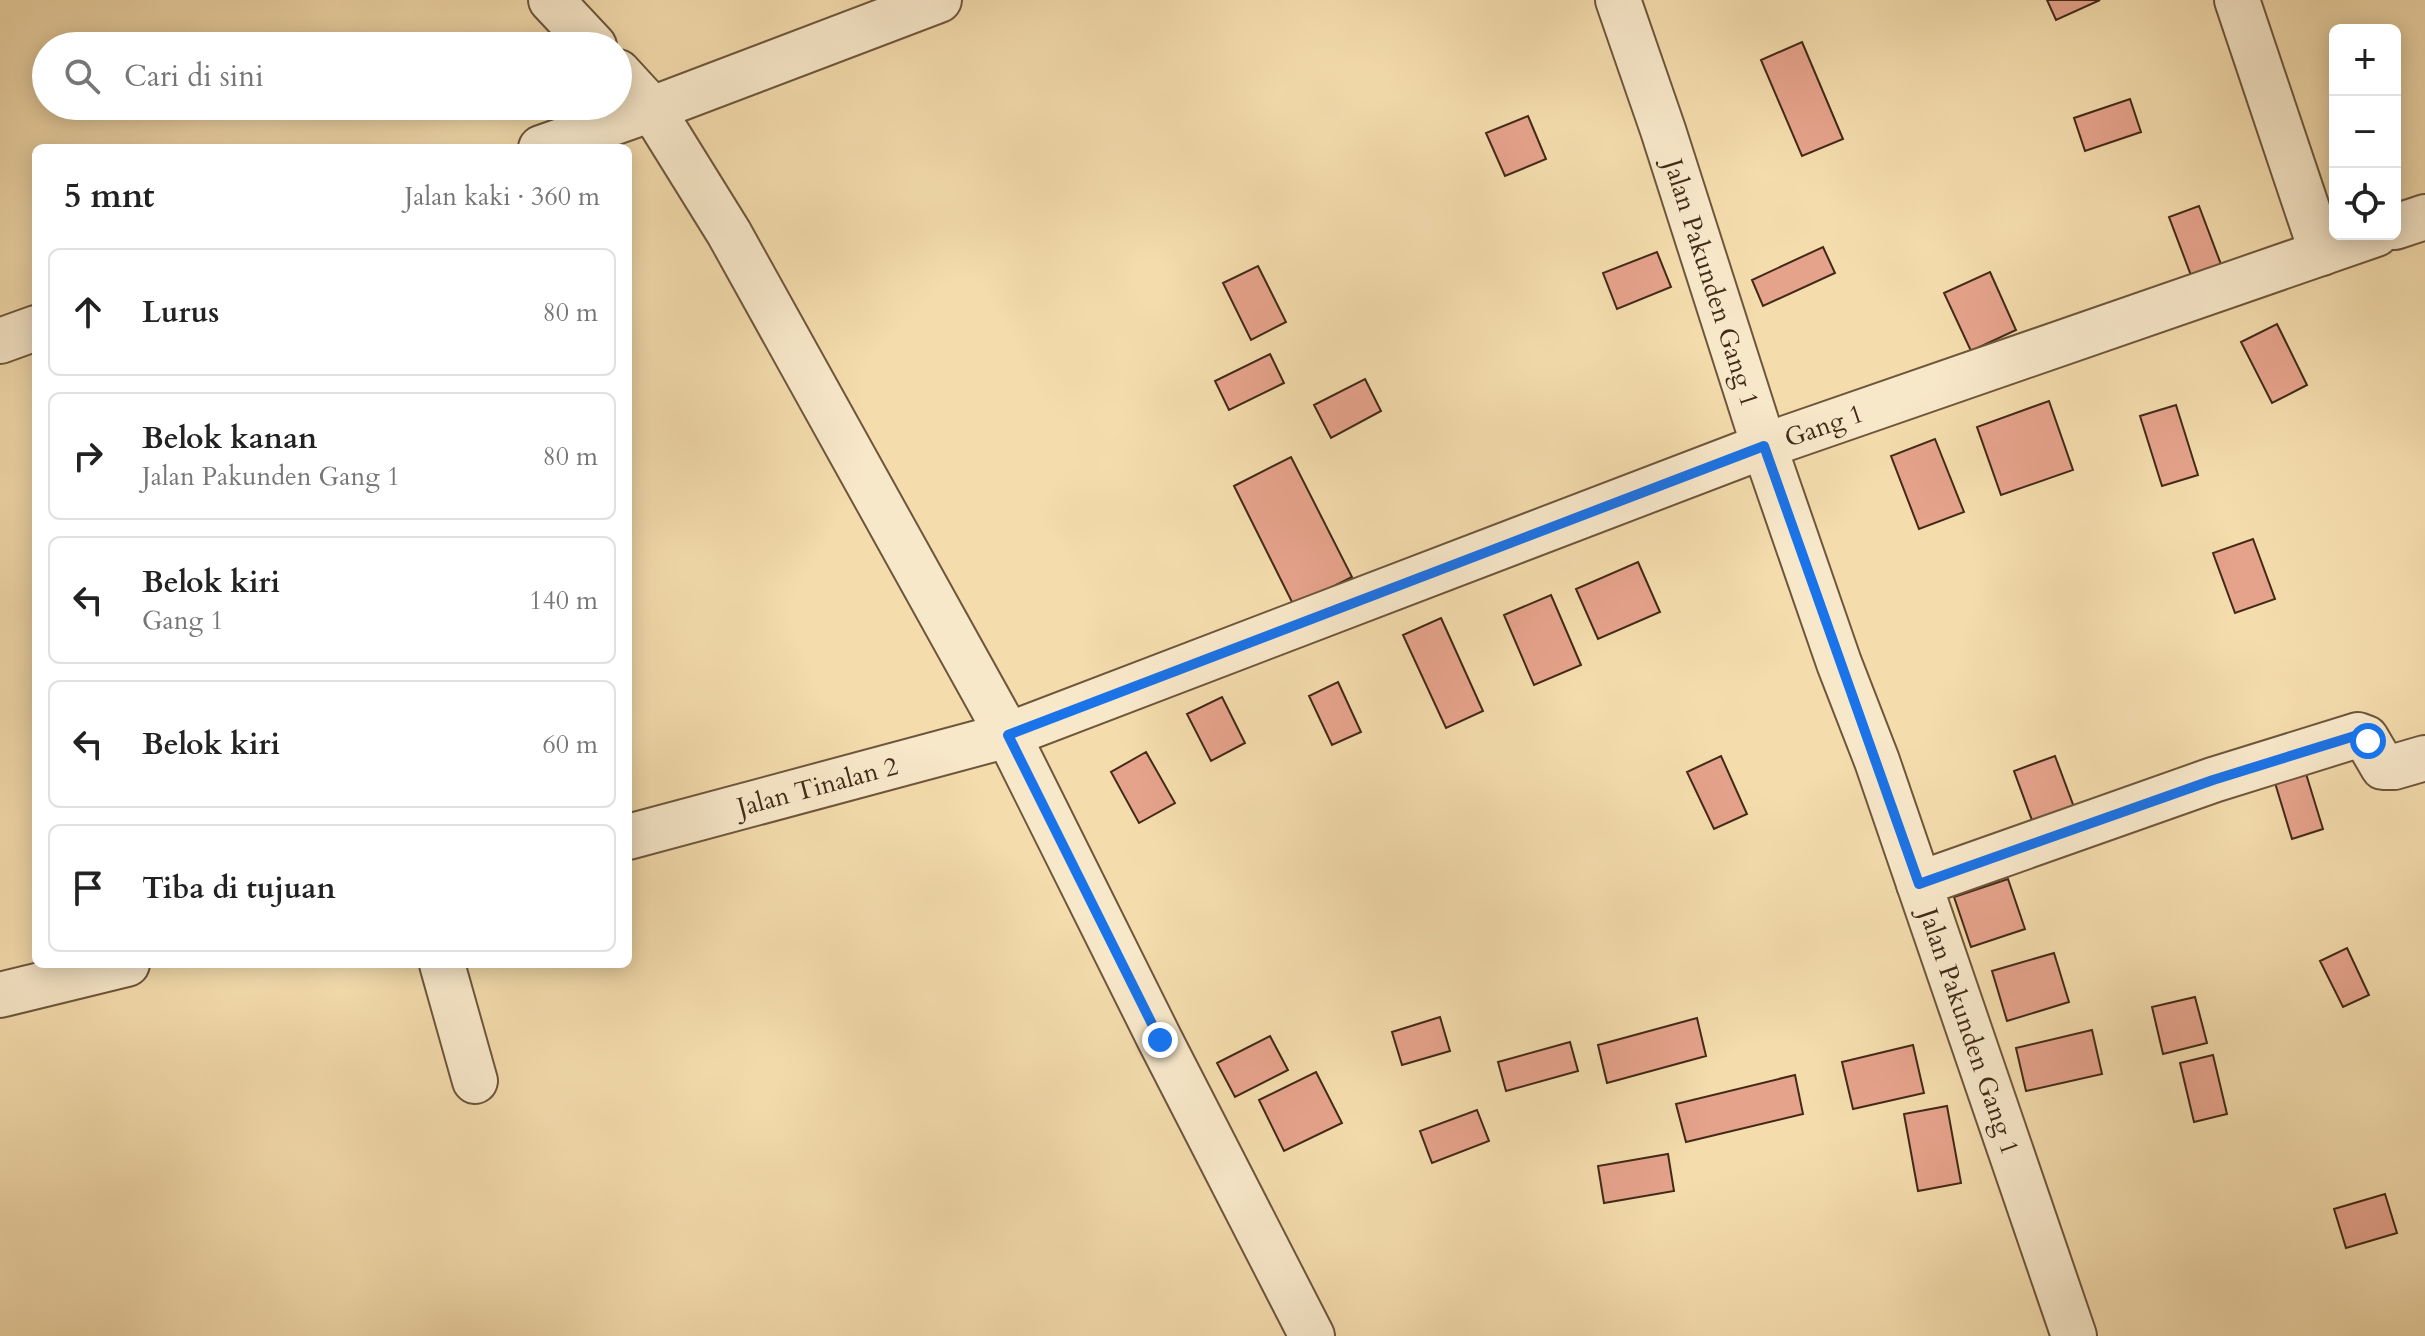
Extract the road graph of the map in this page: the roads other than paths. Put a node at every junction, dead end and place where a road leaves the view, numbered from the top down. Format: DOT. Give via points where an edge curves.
graph roads {
  1 [pos="551,0"];
  2 [pos="939,0"];
  3 [pos="1618,0"];
  4 [pos="2237,0"];
  5 [pos="581,32"];
  6 [pos="632,87"];
  7 [pos="652,109"];
  8 [pos="632,116"];
  9 [pos="621,120"];
  10 [pos="552,144"];
  11 [pos="2425,217"];
  12 [pos="2401,225"];
  13 [pos="2359,240"];
  14 [pos="2322,253"];
  15 [pos="32,329"];
  16 [pos="0,341"];
  17 [pos="1764,446"];
  18 [pos="1008,735"];
  19 [pos="2425,758"];
  20 [pos="632,836"];
  21 [pos="1919,884"];
  22 [pos="111,968"];
  23 [pos="443,968"];
  24 [pos="0,995"];
  25 [pos="475,1081"];
  26 [pos="1312,1336"];
  27 [pos="2074,1336"];
  1 -- 5 [label="street"];
  2 -- 7 [label="street"];
  3 -- 17 [label="street, Jalan Pakunden Gang 1"];
  4 -- 14 [label="street"];
  6 -- 7 [label="street"];
  7 -- 8 [label="street"];
  7 -- 18 [label="street" via="729,233"];
  9 -- 10 [label="street"];
  11 -- 12 [label="street"];
  13 -- 14 [label="street, Gang 1"];
  14 -- 17 [label="street, Gang 1"];
  15 -- 16 [label="street"];
  17 -- 18 [label="street, Gang 1"];
  17 -- 21 [label="street, Jalan Pakunden Gang 1"];
  18 -- 20 [label="street, Jalan Tinalan 2"];
  18 -- 26 [label="street"];
  19 -- 21 [label="street" via="2383,767 2366,738 2358,735"];
  21 -- 27 [label="street, Jalan Pakunden Gang 1"];
  22 -- 24 [label="street"];
  23 -- 25 [label="street"];
}
